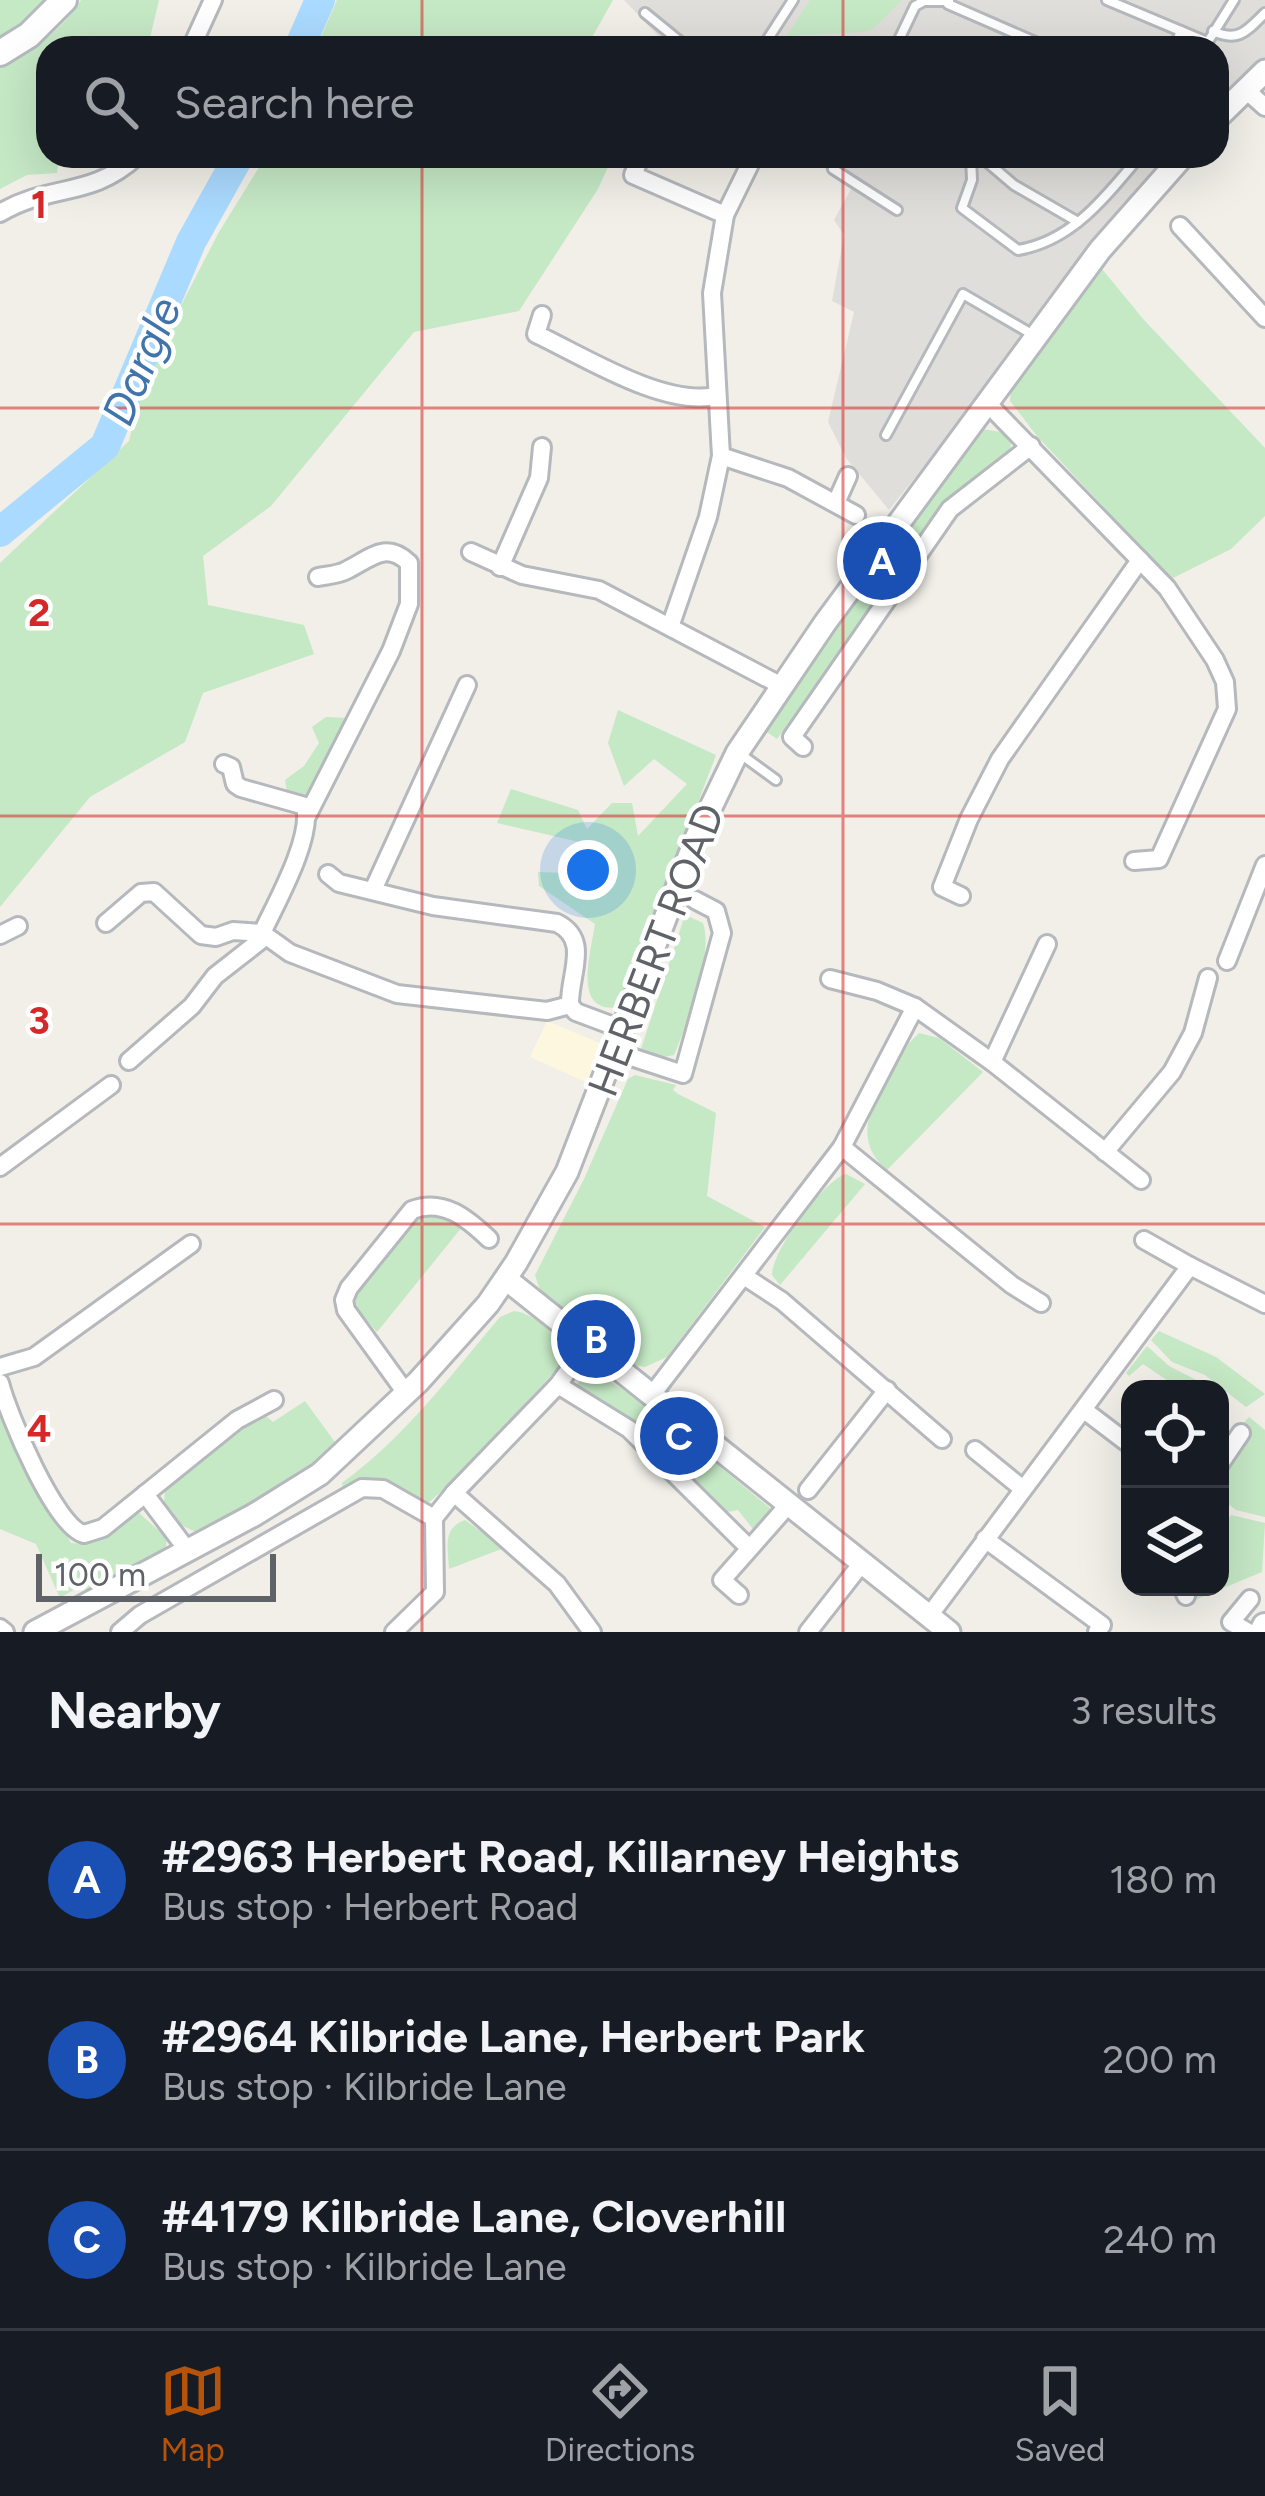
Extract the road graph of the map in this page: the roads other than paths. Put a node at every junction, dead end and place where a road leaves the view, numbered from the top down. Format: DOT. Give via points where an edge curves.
graph roads {
  1 [pos="64,0"];
  2 [pos="213,0"];
  3 [pos="793,0"];
  4 [pos="1108,0"];
  5 [pos="1234,0"];
  6 [pos="949,2"];
  7 [pos="645,13"];
  8 [pos="1265,13"];
  9 [pos="1181,31"];
  10 [pos="1213,31"];
  11 [pos="196,36"];
  12 [pos="673,36"];
  13 [pos="770,36"];
  14 [pos="901,36"];
  15 [pos="1023,36"];
  16 [pos="1179,36"];
  17 [pos="1190,36"];
  18 [pos="1210,36"];
  19 [pos="1224,36"];
  20 [pos="1229,38"];
  21 [pos="0,53"];
  22 [pos="1265,71"];
  23 [pos="1246,90"];
  24 [pos="1229,106"];
  25 [pos="1265,107"];
  26 [pos="122,168"];
  27 [pos="636,168"];
  28 [pos="748,168"];
  29 [pos="834,168"];
  30 [pos="971,168"];
  31 [pos="994,168"];
  32 [pos="1130,168"];
  33 [pos="1172,168"];
  34 [pos="897,210"];
  35 [pos="0,213"];
  36 [pos="725,215"];
  37 [pos="1078,221"];
  38 [pos="1180,226"];
  39 [pos="542,315"];
  40 [pos="1265,318"];
  41 [pos="1036,337"];
  42 [pos="715,396"];
  43 [pos="988,404"];
  44 [pos="886,435"];
  45 [pos="1030,446"];
  46 [pos="542,447"];
  47 [pos="721,456"];
  48 [pos="848,476"];
  49 [pos="836,503"];
  50 [pos="856,515"];
  51 [pos="471,552"];
  52 [pos="1140,560"];
  53 [pos="500,567"];
  54 [pos="318,577"];
  55 [pos="670,626"];
  56 [pos="780,685"];
  57 [pos="467,686"];
  58 [pos="803,747"];
  59 [pos="737,753"];
  60 [pos="224,764"];
  61 [pos="776,780"];
  62 [pos="308,816"];
  63 [pos="1134,861"];
  64 [pos="1265,865"];
  65 [pos="328,874"];
  66 [pos="373,890"];
  67 [pos="961,896"];
  68 [pos="1260,897"];
  69 [pos="695,900"];
  70 [pos="106,923"];
  71 [pos="18,926"];
  72 [pos="0,935"];
  73 [pos="264,935"];
  74 [pos="1047,944"];
  75 [pos="1227,961"];
  76 [pos="1208,978"];
  77 [pos="830,979"];
  78 [pos="570,1005"];
  79 [pos="914,1007"];
  80 [pos="620,1041"];
  81 [pos="129,1061"];
  82 [pos="992,1062"];
  83 [pos="111,1085"];
  84 [pos="842,1147"];
  85 [pos="1105,1152"];
  86 [pos="0,1167"];
  87 [pos="1141,1180"];
  88 [pos="489,1238"];
  89 [pos="1144,1240"];
  90 [pos="191,1244"];
  91 [pos="1190,1266"];
  92 [pos="744,1276"];
  93 [pos="506,1279"];
  94 [pos="1041,1303"];
  95 [pos="1265,1304"];
  96 [pos="587,1344"];
  97 [pos="0,1367"];
  98 [pos="0,1383"];
  99 [pos="558,1385"];
  100 [pos="886,1390"];
  101 [pos="406,1394"];
  102 [pos="651,1396"];
  103 [pos="274,1400"];
  104 [pos="1084,1410"];
  105 [pos="1241,1433"];
  106 [pos="1121,1438"];
  107 [pos="941,1439"];
  108 [pos="975,1450"];
  109 [pos="1229,1451"];
  110 [pos="1023,1489"];
  111 [pos="808,1490"];
  112 [pos="454,1493"];
  113 [pos="145,1494"];
  114 [pos="789,1504"];
  115 [pos="434,1518"];
  116 [pos="986,1539"];
  117 [pos="743,1542"];
  118 [pos="188,1551"];
  119 [pos="862,1563"];
  120 [pos="739,1595"];
  121 [pos="1250,1599"];
  122 [pos="929,1616"];
  123 [pos="1228,1627"];
  124 [pos="34,1632"];
  125 [pos="120,1632"];
  126 [pos="394,1632"];
  127 [pos="592,1632"];
  128 [pos="808,1632"];
  129 [pos="949,1632"];
  130 [pos="1097,1632"];
  131 [pos="1248,1632"];
  1 -- 21 [label="main road"];
  2 -- 11 [label="street"];
  3 -- 13 [label="lane"];
  4 -- 9 [label="lane"];
  5 -- 10 [label="lane"];
  6 -- 14 [label="lane" via="915,6"];
  6 -- 15 [label="lane"];
  7 -- 12 [label="lane"];
  8 -- 20 [label="lane"];
  9 -- 16 [label="lane"];
  9 -- 17 [label="lane"];
  10 -- 18 [label="lane"];
  10 -- 19 [label="lane"];
  22 -- 23 [label="street"];
  23 -- 24 [label="street"];
  23 -- 25 [label="street"];
  26 -- 35 [label="street"];
  27 -- 36 [label="street" via="633,175"];
  28 -- 36 [label="street"];
  29 -- 34 [label="lane"];
  30 -- 37 [label="lane" via="962,208 1018,250 1042,246"];
  31 -- 37 [label="lane"];
  32 -- 37 [label="lane"];
  33 -- 41 [label="street, HERBERT ROAD"];
  36 -- 42 [label="street" via="712,293"];
  38 -- 40 [label="street"];
  39 -- 42 [label="street" via="536,334 552,342 665,394"];
  41 -- 43 [label="street, HERBERT ROAD"];
  41 -- 44 [label="lane" via="963,294"];
  42 -- 47 [label="street"];
  43 -- 45 [label="street"];
  43 -- 56 [label="street, HERBERT ROAD"];
  45 -- 52 [label="street"];
  45 -- 58 [label="street" via="950,509 792,737"];
  46 -- 53 [label="street" via="539,478"];
  47 -- 49 [label="street"];
  47 -- 55 [label="street"];
  48 -- 49 [label="street"];
  49 -- 50 [label="street"];
  51 -- 53 [label="street"];
  52 -- 63 [label="street" via="1215,660 1227,709 1159,859"];
  52 -- 67 [label="street" via="1000,760 943,887"];
  53 -- 55 [label="street" via="597,589"];
  54 -- 62 [label="street" via="343,573 381,550 409,563 412,586 392,651"];
  55 -- 56 [label="street"];
  56 -- 59 [label="street, HERBERT ROAD"];
  57 -- 66 [label="street"];
  59 -- 61 [label="lane"];
  59 -- 80 [label="street, HERBERT ROAD"];
  60 -- 62 [label="street" via="235,784 305,806"];
  62 -- 73 [label="street"];
  64 -- 68 [label="street"];
  65 -- 66 [label="street"];
  66 -- 78 [label="street" via="571,930 577,943"];
  68 -- 75 [label="street"];
  69 -- 80 [label="street" via="716,911 721,944 683,1074"];
  70 -- 73 [label="street" via="140,893 154,892 201,935"];
  71 -- 72 [label="street"];
  73 -- 78 [label="street" via="398,994 548,1011"];
  73 -- 81 [label="street"];
  74 -- 82 [label="street"];
  76 -- 85 [label="street" via="1193,1034 1172,1072"];
  77 -- 79 [label="street"];
  78 -- 80 [label="street"];
  79 -- 82 [label="street"];
  79 -- 84 [label="street"];
  80 -- 93 [label="street, HERBERT ROAD" via="567,1172"];
  82 -- 85 [label="street"];
  83 -- 86 [label="street"];
  84 -- 92 [label="street"];
  84 -- 94 [label="street"];
  85 -- 87 [label="street"];
  88 -- 101 [label="street" via="439,1205 423,1206 349,1288 346,1310"];
  89 -- 91 [label="street"];
  90 -- 97 [label="street" via="34,1357"];
  91 -- 95 [label="street"];
  91 -- 104 [label="street"];
  92 -- 100 [label="street"];
  92 -- 102 [label="street"];
  93 -- 96 [label="street"];
  93 -- 101 [label="street, HERBERT ROAD"];
  96 -- 99 [label="street"];
  96 -- 102 [label="street"];
  98 -- 113 [label="street" via="12,1421 74,1532 103,1528"];
  99 -- 112 [label="street"];
  99 -- 117 [label="street" via="628,1429"];
  100 -- 107 [label="street"];
  100 -- 111 [label="street"];
  101 -- 118 [label="street, HERBERT ROAD" via="320,1474"];
  102 -- 114 [label="street"];
  103 -- 113 [label="street"];
  104 -- 106 [label="street"];
  104 -- 110 [label="street"];
  105 -- 109 [label="street"];
  108 -- 110 [label="street"];
  110 -- 116 [label="street"];
  112 -- 115 [label="street"];
  112 -- 127 [label="street" via="557,1584"];
  113 -- 118 [label="street"];
  114 -- 119 [label="street"];
  114 -- 120 [label="street" via="722,1580"];
  115 -- 125 [label="street" via="383,1489 362,1488"];
  115 -- 126 [label="street" via="435,1592"];
  116 -- 122 [label="street"];
  116 -- 130 [label="street" via="1102,1625"];
  118 -- 124 [label="street, HERBERT ROAD"];
  119 -- 122 [label="street"];
  119 -- 128 [label="street"];
  121 -- 123 [label="street"];
  122 -- 129 [label="street"];
  123 -- 131 [label="street"];
}
